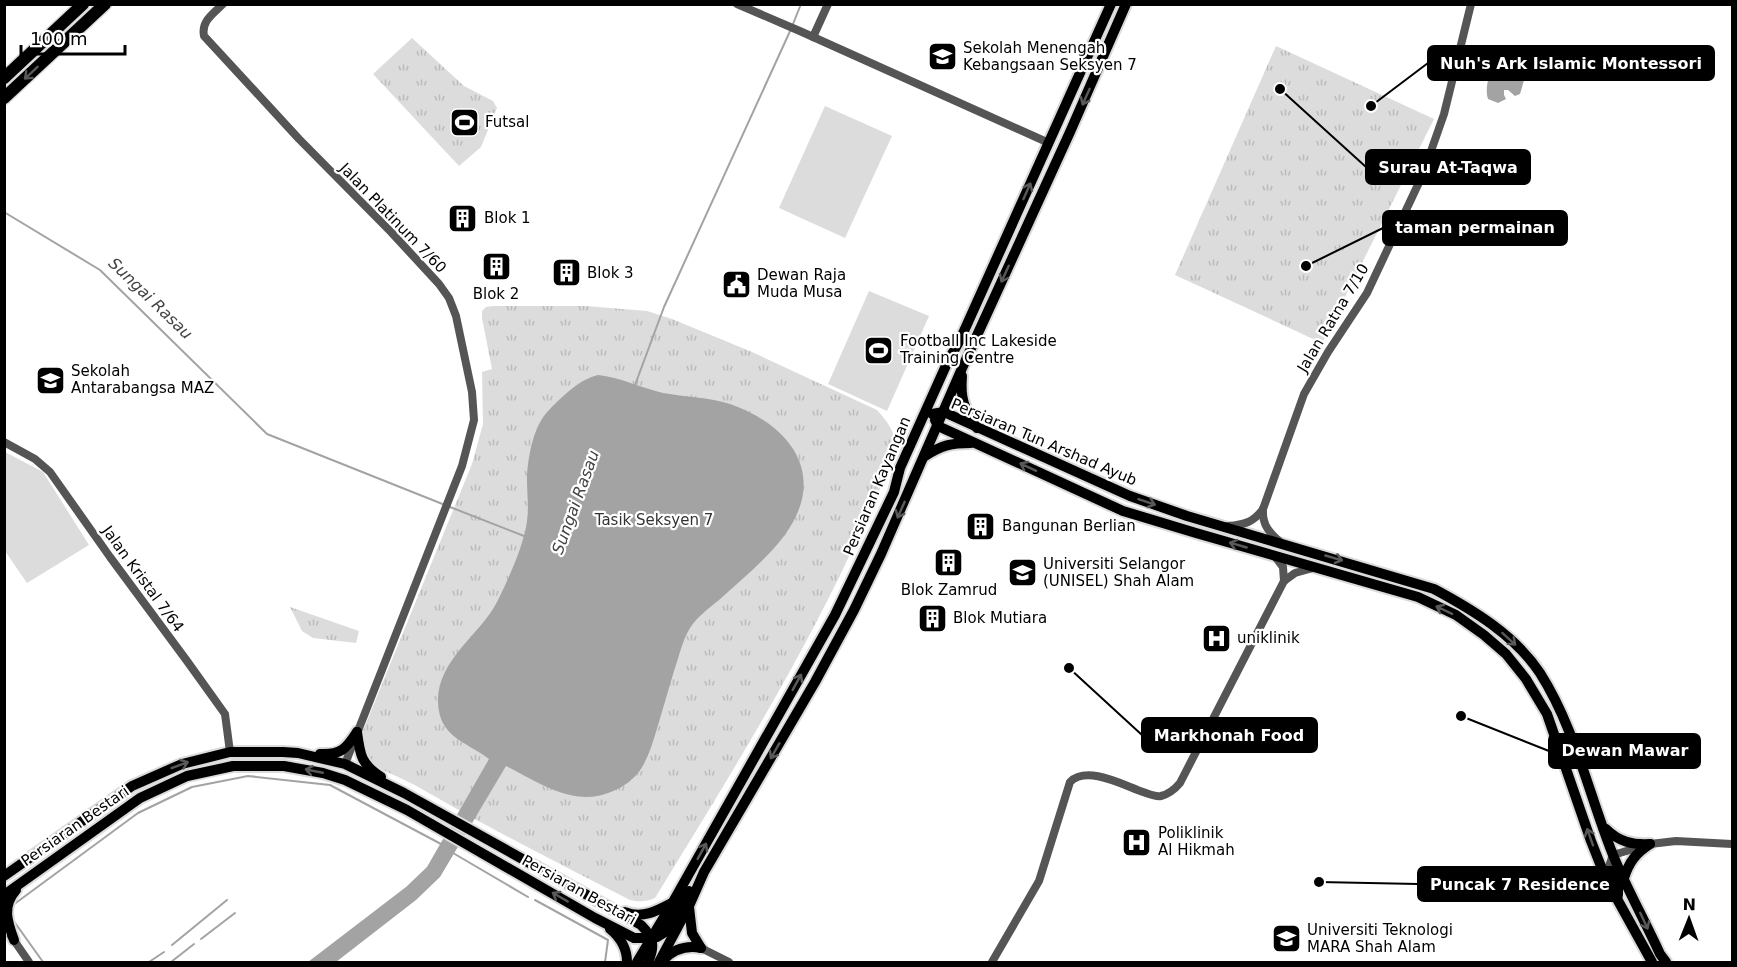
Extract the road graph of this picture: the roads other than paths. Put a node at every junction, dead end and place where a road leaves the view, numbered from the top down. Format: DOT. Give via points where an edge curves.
graph roads {
  1 [pos="83,4"];
  2 [pos="105,4"];
  3 [pos="223,4"];
  4 [pos="737,4"];
  5 [pos="828,4"];
  6 [pos="1111,4"];
  7 [pos="1126,4"];
  8 [pos="1472,4"];
  9 [pos="813,37"];
  10 [pos="4,78"];
  11 [pos="4,98"];
  12 [pos="1049,143"];
  13 [pos="960,340"];
  14 [pos="963,366"];
  15 [pos="944,412"];
  16 [pos="932,414"];
  17 [pos="938,426"];
  18 [pos="978,429"];
  19 [pos="4,442"];
  20 [pos="974,442"];
  21 [pos="925,456"];
  22 [pos="894,492"];
  23 [pos="1263,509"];
  24 [pos="1228,526"];
  25 [pos="1280,542"];
  26 [pos="1275,555"];
  27 [pos="1320,568"];
  28 [pos="1284,581"];
  29 [pos="357,732"];
  30 [pos="230,752"];
  31 [pos="298,753"];
  32 [pos="345,764"];
  33 [pos="404,793"];
  34 [pos="407,810"];
  35 [pos="1604,827"];
  36 [pos="1650,844"];
  37 [pos="1732,844"];
  38 [pos="1614,855"];
  39 [pos="704,872"];
  40 [pos="4,876"];
  41 [pos="1624,878"];
  42 [pos="22,882"];
  43 [pos="1612,890"];
  44 [pos="583,894"];
  45 [pos="4,895"];
  46 [pos="673,902"];
  47 [pos="689,906"];
  48 [pos="595,918"];
  49 [pos="4,926"];
  50 [pos="9,937"];
  51 [pos="650,938"];
  52 [pos="700,948"];
  53 [pos="29,963"];
  54 [pos="627,963"];
  55 [pos="637,963"];
  56 [pos="648,963"];
  57 [pos="660,963"];
  58 [pos="729,963"];
  59 [pos="992,963"];
  60 [pos="1652,963"];
  61 [pos="1666,963"];
  1 -- 10 [label="highway"];
  2 -- 11 [label="highway, one-way"];
  3 -- 29 [label="street, Jalan Platinum 7/60" via="205,23 204,36 398,239 449,298 472,392 474,420 462,466"];
  4 -- 9 [label="street"];
  5 -- 9 [label="street"];
  6 -- 12 [label="main road, Persiaran Kayangan"];
  7 -- 14 [label="main road, Persiaran Kayangan, one-way"];
  8 -- 23 [label="street, Jalan Ratna 7/10" via="1444,114 1423,174 1367,293 1304,394"];
  9 -- 12 [label="street"];
  13 -- 12 [label="main road, Persiaran Kayangan, one-way"];
  13 -- 16 [label="main road"];
  13 -- 22 [label="main road, Persiaran Kayangan" via="900,468"];
  14 -- 15 [label="main road, Persiaran Kayangan"];
  14 -- 18 [label="main road" via="963,405"];
  15 -- 16 [label="main road, Persiaran Tun Arshad Ayub"];
  15 -- 17 [label="main road, Persiaran Kayangan"];
  15 -- 18 [label="main road, Persiaran Tun Arshad Ayub"];
  16 -- 17 [label="main road, Persiaran Tun Arshad Ayub"];
  16 -- 22 [label="main road"];
  17 -- 20 [label="main road, Persiaran Tun Arshad Ayub"];
  17 -- 21 [label="main road, Persiaran Kayangan"];
  18 -- 24 [label="main road, Persiaran Tun Arshad Ayub, one-way" via="1130,496"];
  19 -- 30 [label="street, Jalan Kristal 7/64" via="50,472 225,714"];
  20 -- 21 [label="main road" via="954,442"];
  26 -- 20 [label="main road, Persiaran Tun Arshad Ayub, one-way" via="1123,511"];
  21 -- 39 [label="main road, Persiaran Kayangan, one-way" via="854,610"];
  46 -- 22 [label="main road, Persiaran Kayangan, one-way" via="835,615"];
  23 -- 24 [label="street" via="1245,524"];
  23 -- 25 [label="street" via="1265,526"];
  24 -- 25 [label="main road, Persiaran Tun Arshad Ayub"];
  25 -- 35 [label="main road, Persiaran Tun Arshad Ayub, one-way" via="1434,588 1492,624 1539,672 1560,709"];
  26 -- 27 [label="main road, Persiaran Tun Arshad Ayub"];
  26 -- 28 [label="street" via="1283,567"];
  27 -- 28 [label="street" via="1300,570"];
  43 -- 27 [label="main road, Persiaran Tun Arshad Ayub, one-way" via="1591,842 1547,714 1506,654 1456,615 1418,597"];
  28 -- 59 [label="street" via="1180,783 1168,794 1157,797 1096,775 1070,782 1039,881"];
  29 -- 31 [label="main road" via="340,752"];
  29 -- 32 [label="street, Jalan Platinum 7/60"];
  29 -- 33 [label="main road" via="363,762"];
  30 -- 31 [label="main road, Persiaran Bestari"];
  40 -- 30 [label="main road, Persiaran Bestari, one-way" via="132,786 182,764"];
  31 -- 32 [label="main road, Persiaran Bestari"];
  32 -- 33 [label="main road, Persiaran Bestari"];
  32 -- 34 [label="main road" via="356,778 389,795"];
  33 -- 44 [label="main road, Persiaran Bestari"];
  34 -- 42 [label="main road, Persiaran Bestari, one-way" via="323,773 284,766 233,766 188,776 140,798"];
  48 -- 34 [label="main road, Persiaran Bestari, one-way"];
  35 -- 36 [label="main road" via="1612,836 1632,844"];
  35 -- 38 [label="main road, Persiaran Tun Arshad Ayub"];
  36 -- 37 [label="street"];
  36 -- 38 [label="street"];
  36 -- 41 [label="main road" via="1633,858"];
  38 -- 41 [label="main road, Persiaran Tun Arshad Ayub"];
  38 -- 43 [label="street" via="1609,866"];
  39 -- 47 [label="main road, Persiaran Kayangan"];
  39 -- 51 [label="main road" via="665,932"];
  41 -- 61 [label="main road, Persiaran Tun Arshad Ayub, one-way"];
  42 -- 45 [label="main road, Persiaran Bestari"];
  42 -- 50 [label="main road" via="7,903"];
  43 -- 60 [label="main road, Persiaran Tun Arshad Ayub"];
  44 -- 46 [label="main road" via="631,915 656,912"];
  44 -- 51 [label="main road, Persiaran Bestari" via="641,926"];
  46 -- 51 [label="main road, Persiaran Kayangan"];
  47 -- 52 [label="main road" via="692,933"];
  47 -- 57 [label="main road, Persiaran Kayangan"];
  48 -- 51 [label="main road, Persiaran Bestari" via="634,938"];
  48 -- 54 [label="main road" via="620,939"];
  49 -- 50 [label="street"];
  50 -- 53 [label="street"];
  51 -- 55 [label="main road, Persiaran Kayangan"];
  51 -- 56 [label="main road" via="653,946"];
  52 -- 57 [label="main road" via="683,947"];
  52 -- 58 [label="street"];
}
